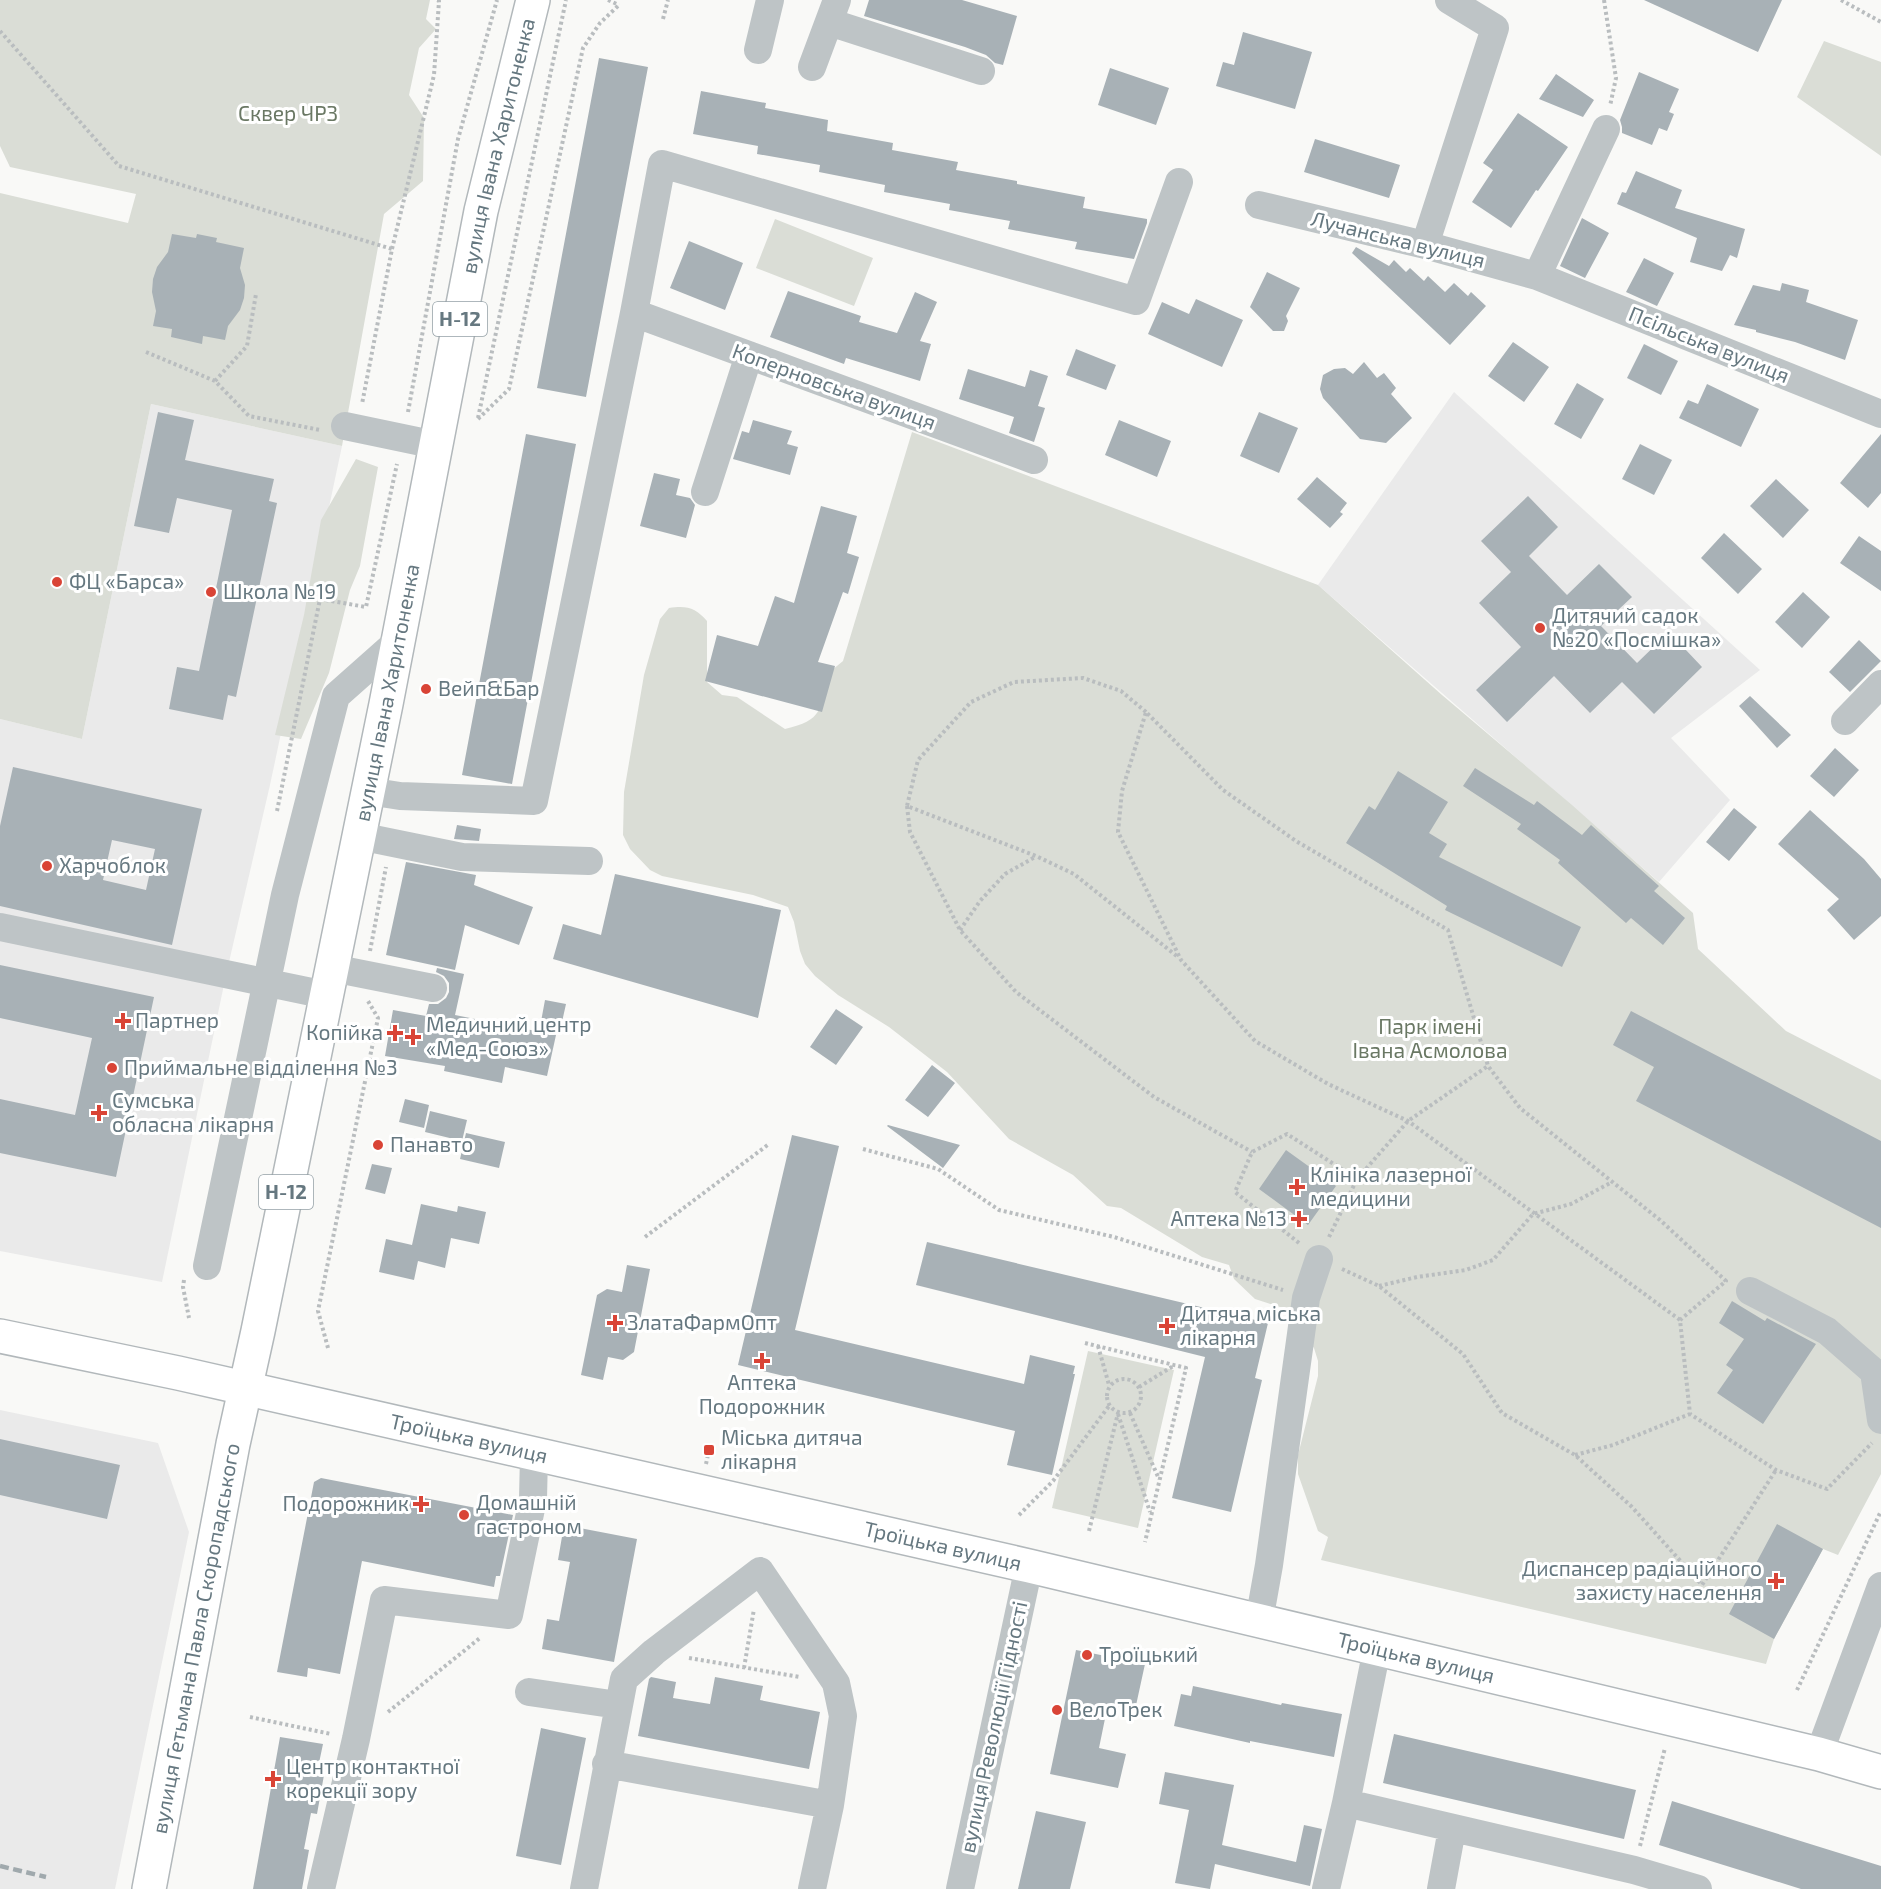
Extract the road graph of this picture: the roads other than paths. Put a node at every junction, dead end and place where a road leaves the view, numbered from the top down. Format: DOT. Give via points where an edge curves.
graph roads {
  1 [pos="533,0"];
  2 [pos="770,0"];
  3 [pos="1449,0"];
  4 [pos="833,11"];
  5 [pos="758,50"];
  6 [pos="812,68"];
  7 [pos="981,71"];
  8 [pos="1606,129"];
  9 [pos="1179,182"];
  10 [pos="1259,205"];
  11 [pos="1425,244"];
  12 [pos="1537,276"];
  13 [pos="634,313"];
  14 [pos="748,355"];
  15 [pos="1881,414"];
  16 [pos="351,427"];
  17 [pos="436,445"];
  18 [pos="1034,460"];
  19 [pos="705,492"];
  20 [pos="398,642"];
  21 [pos="1881,684"];
  22 [pos="1845,721"];
  23 [pos="369,791"];
  24 [pos="359,836"];
  25 [pos="589,861"];
  26 [pos="0,927"];
  27 [pos="329,982"];
  28 [pos="265,983"];
  29 [pos="433,988"];
  30 [pos="1319,1259"];
  31 [pos="196,1271"];
  32 [pos="1750,1291"];
  33 [pos="0,1336"];
  34 [pos="245,1389"];
  35 [pos="1877,1431"];
  36 [pos="534,1455"];
  37 [pos="1029,1566"];
  38 [pos="1881,1586"];
  39 [pos="1259,1621"];
  40 [pos="1377,1649"];
  41 [pos="529,1692"];
  42 [pos="618,1705"];
  43 [pos="1819,1754"];
  44 [pos="606,1764"];
  45 [pos="1881,1772"];
  46 [pos="1346,1803"];
  47 [pos="830,1805"];
  48 [pos="1452,1829"];
  49 [pos="149,1889"];
  50 [pos="321,1889"];
  51 [pos="584,1889"];
  52 [pos="812,1889"];
  53 [pos="960,1889"];
  54 [pos="1326,1889"];
  55 [pos="1441,1889"];
  56 [pos="1698,1889"];
  1 -- 17 [label="main road, вулиця Івана Харитоненка / Н-12" via="481,211"];
  2 -- 5 [label="street"];
  3 -- 11 [label="street" via="1496,28"];
  4 -- 6 [label="street"];
  4 -- 7 [label="street"];
  8 -- 12 [label="street"];
  9 -- 13 [label="street" via="1136,301 662,164"];
  10 -- 11 [label="street, Лучанська вулиця"];
  11 -- 12 [label="street, Лучанська вулиця"];
  12 -- 15 [label="street, Псільська вулиця"];
  13 -- 14 [label="street, Коперновська вулиця"];
  13 -- 23 [label="street" via="534,801 400,796"];
  14 -- 18 [label="street, Коперновська вулиця"];
  14 -- 19 [label="street"];
  16 -- 17 [label="street"];
  17 -- 20 [label="main road, вулиця Івана Харитоненка / Н-12"];
  20 -- 23 [label="main road, вулиця Івана Харитоненка / Н-12"];
  20 -- 28 [label="street" via="336,696"];
  21 -- 22 [label="street"];
  23 -- 24 [label="main road, вулиця Івана Харитоненка / Н-12"];
  24 -- 25 [label="street" via="462,857"];
  24 -- 27 [label="main road, вулиця Івана Харитоненка / Н-12"];
  26 -- 28 [label="street"];
  27 -- 28 [label="street"];
  27 -- 29 [label="street" via="365,976"];
  27 -- 34 [label="main road, вулиця Івана Харитоненка / Н-12"];
  28 -- 31 [label="street"];
  30 -- 39 [label="street" via="1306,1298"];
  32 -- 35 [label="street" via="1827,1331 1874,1372"];
  33 -- 34 [label="main road, Троїцька вулиця"];
  34 -- 36 [label="main road, Троїцька вулиця"];
  34 -- 49 [label="main road, вулиця Гетьмана Павла Скоропадського"];
  36 -- 37 [label="main road, Троїцька вулиця"];
  36 -- 50 [label="street" via="532,1499 509,1615 384,1600"];
  37 -- 39 [label="main road, Троїцька вулиця"];
  37 -- 53 [label="street, вулиця Революції Гідності"];
  38 -- 43 [label="street"];
  39 -- 40 [label="main road, Троїцька вулиця"];
  40 -- 43 [label="main road, Троїцька вулиця"];
  40 -- 46 [label="street"];
  41 -- 42 [label="street"];
  42 -- 44 [label="street"];
  42 -- 47 [label="street" via="624,1679 760,1571 836,1683 843,1716"];
  43 -- 45 [label="main road, Троїцька вулиця"];
  44 -- 47 [label="street"];
  44 -- 51 [label="street"];
  46 -- 48 [label="street"];
  46 -- 54 [label="street"];
  47 -- 52 [label="street"];
  48 -- 55 [label="street"];
  48 -- 56 [label="street" via="1634,1870"];
}
